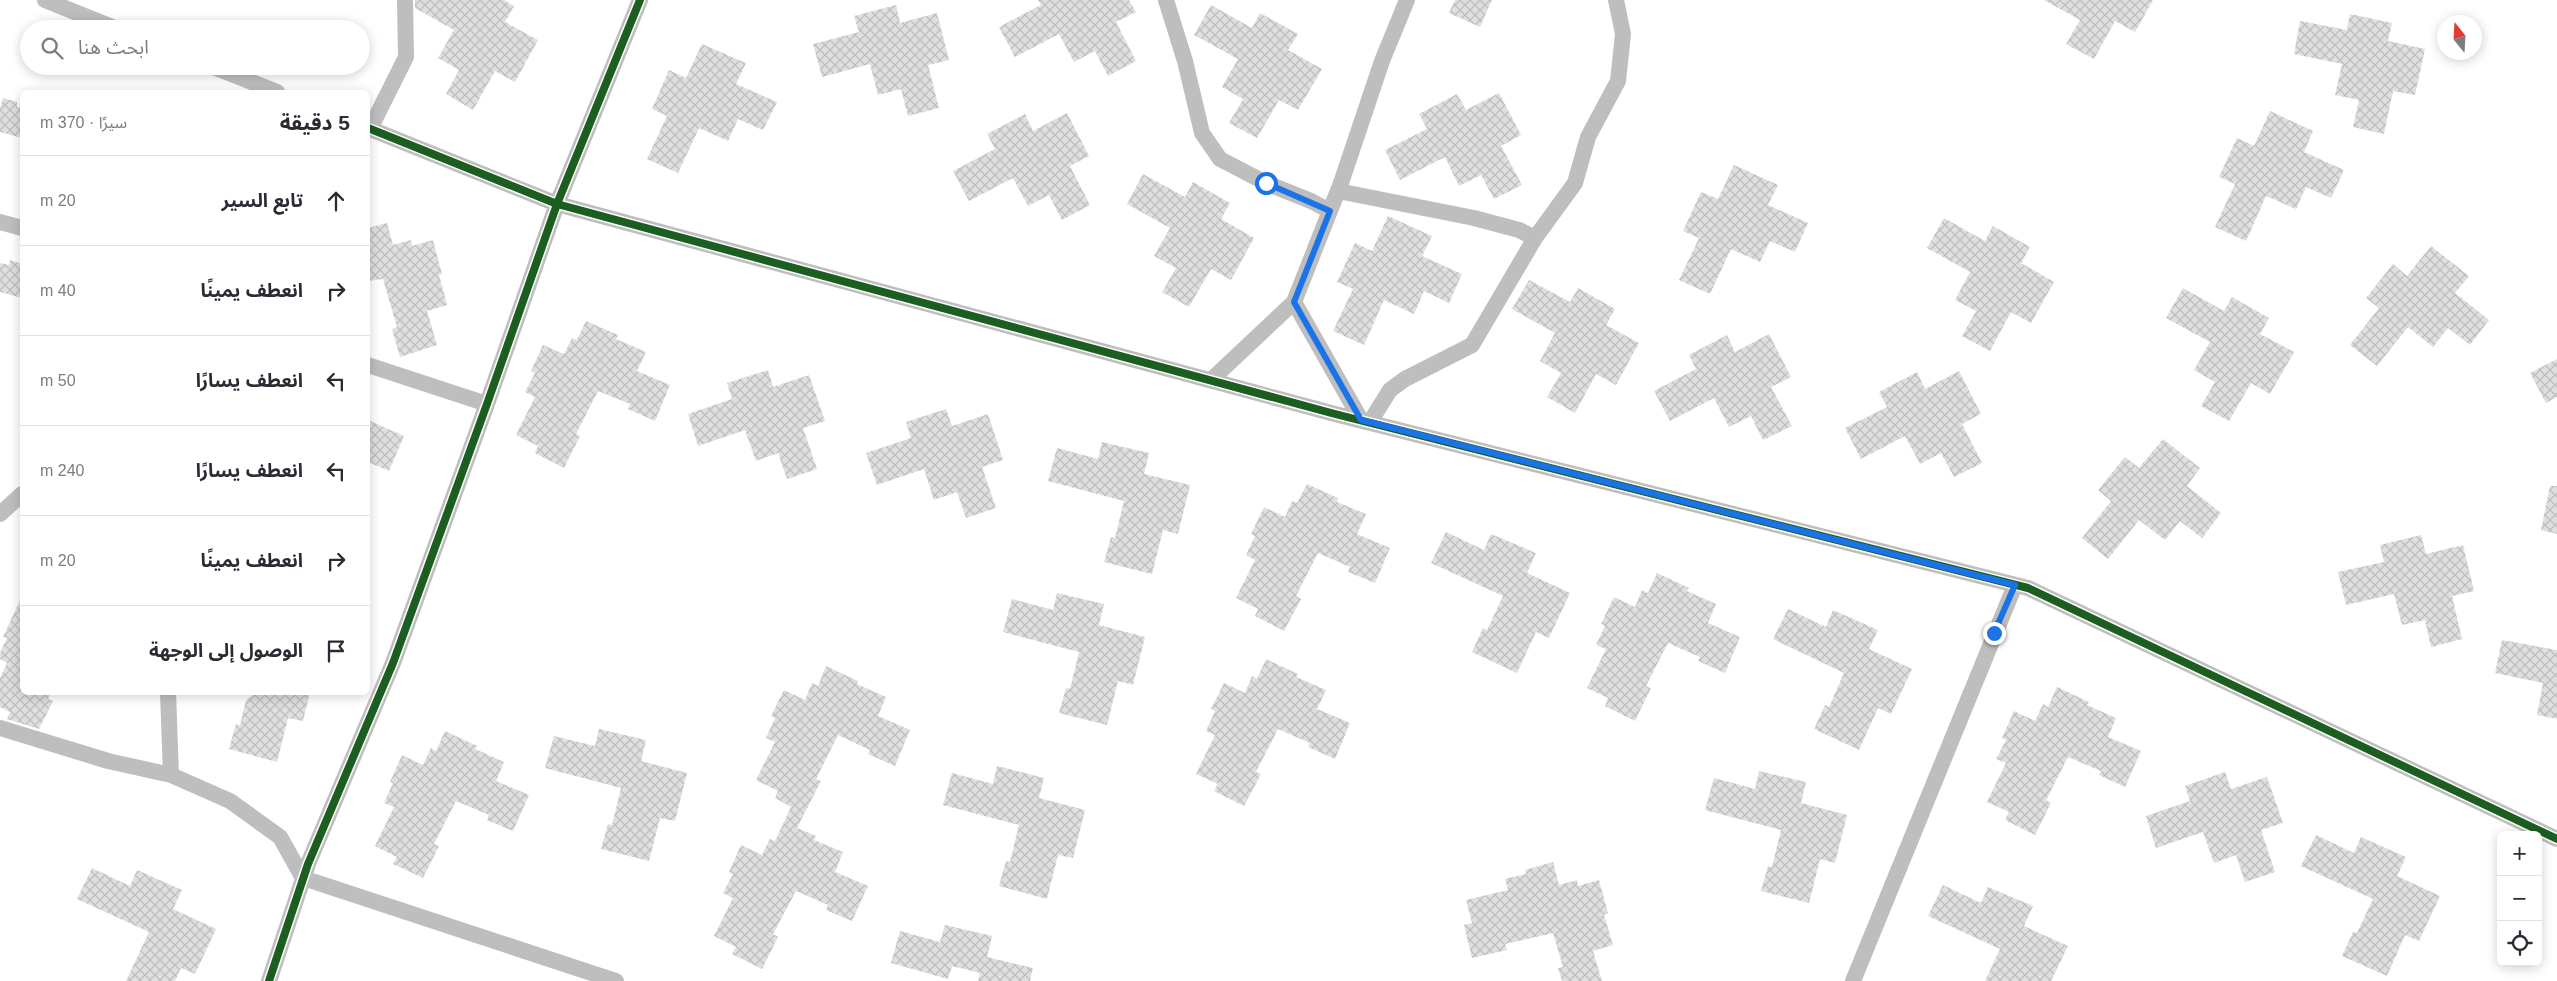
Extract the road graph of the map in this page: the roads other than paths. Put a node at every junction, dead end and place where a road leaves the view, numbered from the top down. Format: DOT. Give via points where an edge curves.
graph roads {
  1 [pos="45,0"];
  2 [pos="406,0"];
  3 [pos="640,0"];
  4 [pos="1166,0"];
  5 [pos="1407,0"];
  6 [pos="1616,0"];
  7 [pos="95,20"];
  8 [pos="234,75"];
  9 [pos="272,90"];
  10 [pos="370,127"];
  11 [pos="370,129"];
  12 [pos="1338,191"];
  13 [pos="557,204"];
  14 [pos="1330,211"];
  15 [pos="0,222"];
  16 [pos="20,227"];
  17 [pos="1535,238"];
  18 [pos="1294,302"];
  19 [pos="370,366"];
  20 [pos="1211,380"];
  21 [pos="487,404"];
  22 [pos="1365,421"];
  23 [pos="20,496"];
  24 [pos="0,514"];
  25 [pos="2015,585"];
  26 [pos="168,695"];
  27 [pos="0,728"];
  28 [pos="171,775"];
  29 [pos="2557,840"];
  30 [pos="303,878"];
  31 [pos="269,981"];
  32 [pos="616,981"];
  33 [pos="1853,981"];
  1 -- 7 [label="street"];
  2 -- 10 [label="street" via="406,57"];
  3 -- 13 [label="street"];
  4 -- 14 [label="street" via="1202,133 1220,159"];
  5 -- 12 [label="street" via="1382,61"];
  6 -- 17 [label="street" via="1623,34 1618,81 1588,137 1575,184"];
  8 -- 9 [label="street"];
  11 -- 13 [label="street"];
  12 -- 14 [label="street"];
  12 -- 17 [label="street" via="1474,218"];
  13 -- 20 [label="street"];
  13 -- 21 [label="street"];
  14 -- 18 [label="street"];
  15 -- 16 [label="street"];
  17 -- 22 [label="street" via="1472,345 1405,379 1390,390"];
  18 -- 20 [label="street"];
  18 -- 22 [label="street"];
  19 -- 21 [label="street"];
  20 -- 22 [label="street"];
  21 -- 30 [label="street" via="393,663"];
  22 -- 25 [label="street"];
  23 -- 24 [label="street"];
  25 -- 29 [label="street" via="2028,588"];
  25 -- 33 [label="street"];
  26 -- 28 [label="street"];
  27 -- 28 [label="street" via="108,761"];
  28 -- 30 [label="street" via="230,801 280,838"];
  30 -- 31 [label="street"];
  30 -- 32 [label="street"];
}
